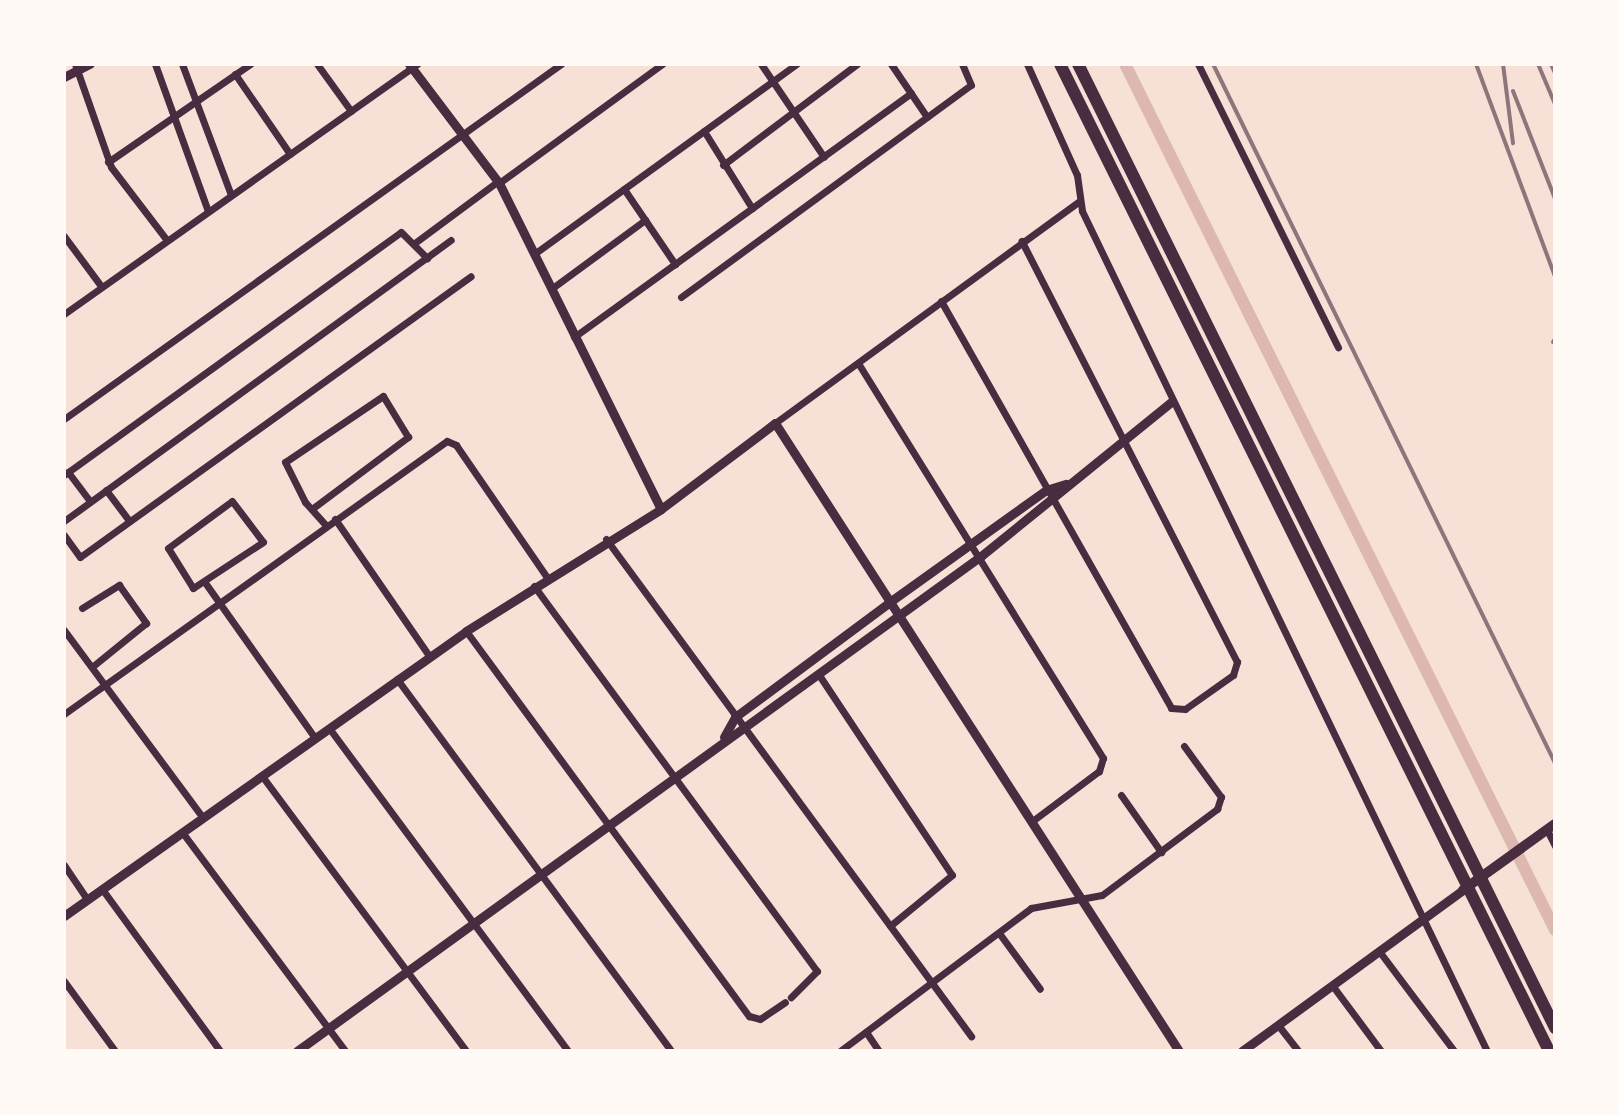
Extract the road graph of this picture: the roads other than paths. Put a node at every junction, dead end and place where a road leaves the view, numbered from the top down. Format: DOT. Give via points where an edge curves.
graph roads {
  1 [pos="90,64"];
  2 [pos="155,64"];
  3 [pos="182,64"];
  4 [pos="250,64"];
  5 [pos="317,64"];
  6 [pos="561,64"];
  7 [pos="662,64"];
  8 [pos="761,64"];
  9 [pos="796,64"];
  10 [pos="857,64"];
  11 [pos="891,64"];
  12 [pos="962,64"];
  13 [pos="1027,64"];
  14 [pos="1060,64"];
  15 [pos="1078,64"];
  16 [pos="1198,64"];
  17 [pos="413,65"];
  18 [pos="76,67"];
  19 [pos="235,74"];
  20 [pos="64,77"];
  21 [pos="771,82"];
  22 [pos="911,93"];
  23 [pos="196,100"];
  24 [pos="351,111"];
  25 [pos="792,113"];
  26 [pos="175,115"];
  27 [pos="927,117"];
  28 [pos="704,131"];
  29 [pos="463,135"];
  30 [pos="290,154"];
  31 [pos="824,157"];
  32 [pos="108,162"];
  33 [pos="723,165"];
  34 [pos="498,182"];
  35 [pos="624,189"];
  36 [pos="231,195"];
  37 [pos="1078,202"];
  38 [pos="752,208"];
  39 [pos="208,211"];
  40 [pos="645,220"];
  41 [pos="64,236"];
  42 [pos="166,239"];
  43 [pos="451,240"];
  44 [pos="1022,241"];
  45 [pos="416,242"];
  46 [pos="534,254"];
  47 [pos="427,258"];
  48 [pos="675,264"];
  49 [pos="471,276"];
  50 [pos="101,286"];
  51 [pos="551,289"];
  52 [pos="681,297"];
  53 [pos="941,301"];
  54 [pos="64,314"];
  55 [pos="574,337"];
  56 [pos="1338,347"];
  57 [pos="858,363"];
  58 [pos="1171,402"];
  59 [pos="64,419"];
  60 [pos="775,423"];
  61 [pos="1123,439"];
  62 [pos="66,474"];
  63 [pos="1066,484"];
  64 [pos="106,490"];
  65 [pos="1046,490"];
  66 [pos="90,501"];
  67 [pos="1054,502"];
  68 [pos="313,508"];
  69 [pos="661,509"];
  70 [pos="335,519"];
  71 [pos="64,521"];
  72 [pos="129,521"];
  73 [pos="326,525"];
  74 [pos="64,535"];
  75 [pos="606,539"];
  76 [pos="972,542"];
  77 [pos="981,556"];
  78 [pos="546,576"];
  79 [pos="206,584"];
  80 [pos="533,585"];
  81 [pos="891,601"];
  82 [pos="219,602"];
  83 [pos="82,608"];
  84 [pos="900,615"];
  85 [pos="64,630"];
  86 [pos="466,631"];
  87 [pos="429,656"];
  88 [pos="93,666"];
  89 [pos="819,675"];
  90 [pos="397,679"];
  91 [pos="106,684"];
  92 [pos="64,714"];
  93 [pos="735,717"];
  94 [pos="329,728"];
  95 [pos="745,730"];
  96 [pos="724,737"];
  97 [pos="315,738"];
  98 [pos="1184,746"];
  99 [pos="674,775"];
  100 [pos="262,776"];
  101 [pos="1121,795"];
  102 [pos="203,818"];
  103 [pos="1035,819"];
  104 [pos="608,823"];
  105 [pos="1551,827"];
  106 [pos="182,832"];
  107 [pos="1555,846"];
  108 [pos="1161,852"];
  109 [pos="64,865"];
  110 [pos="540,872"];
  111 [pos="102,889"];
  112 [pos="1463,890"];
  113 [pos="87,899"];
  114 [pos="1084,899"];
  115 [pos="64,916"];
  116 [pos="1425,916"];
  117 [pos="473,922"];
  118 [pos="890,926"];
  119 [pos="999,933"];
  120 [pos="1379,951"];
  121 [pos="406,971"];
  122 [pos="64,981"];
  123 [pos="932,983"];
  124 [pos="1332,985"];
  125 [pos="1040,989"];
  126 [pos="1278,1025"];
  127 [pos="328,1028"];
  128 [pos="1555,1028"];
  129 [pos="866,1032"];
  130 [pos="971,1036"];
  131 [pos="115,1051"];
  132 [pos="220,1051"];
  133 [pos="297,1051"];
  134 [pos="345,1051"];
  135 [pos="466,1051"];
  136 [pos="568,1051"];
  137 [pos="671,1051"];
  138 [pos="840,1051"];
  139 [pos="879,1051"];
  140 [pos="1179,1051"];
  141 [pos="1242,1051"];
  142 [pos="1298,1051"];
  143 [pos="1381,1051"];
  144 [pos="1454,1051"];
  145 [pos="1487,1051"];
  146 [pos="1549,1051"];
  1 -- 18 [label="street"];
  2 -- 26 [label="street"];
  3 -- 23 [label="street"];
  4 -- 19 [label="street"];
  5 -- 24 [label="street"];
  6 -- 29 [label="street"];
  7 -- 34 [label="street"];
  8 -- 21 [label="street"];
  9 -- 21 [label="street"];
  10 -- 25 [label="street"];
  11 -- 22 [label="street"];
  12 -- 27 [label="street" via="971,85"];
  13 -- 37 [label="street" via="1077,175"];
  14 -- 146 [label="highway"];
  15 -- 128 [label="highway"];
  16 -- 56 [label="street"];
  17 -- 24 [label="street"];
  17 -- 29 [label="street"];
  18 -- 20 [label="street"];
  18 -- 32 [label="street"];
  19 -- 23 [label="street"];
  19 -- 30 [label="street"];
  21 -- 25 [label="street"];
  21 -- 28 [label="street"];
  22 -- 27 [label="street"];
  22 -- 31 [label="street"];
  23 -- 26 [label="street"];
  23 -- 36 [label="street"];
  24 -- 30 [label="street"];
  25 -- 31 [label="street"];
  25 -- 33 [label="street"];
  26 -- 32 [label="street"];
  26 -- 39 [label="street"];
  27 -- 52 [label="street"];
  28 -- 33 [label="street"];
  28 -- 35 [label="street"];
  29 -- 34 [label="street"];
  29 -- 59 [label="street"];
  30 -- 36 [label="street"];
  31 -- 38 [label="street"];
  32 -- 42 [label="street"];
  33 -- 38 [label="street"];
  34 -- 45 [label="street"];
  34 -- 46 [label="street"];
  35 -- 40 [label="street"];
  35 -- 46 [label="street"];
  36 -- 39 [label="street"];
  37 -- 44 [label="street"];
  37 -- 58 [label="street"];
  38 -- 48 [label="street"];
  39 -- 42 [label="street"];
  40 -- 48 [label="street"];
  40 -- 51 [label="street"];
  41 -- 50 [label="street"];
  42 -- 50 [label="street"];
  43 -- 47 [label="street"];
  44 -- 53 [label="street"];
  44 -- 61 [label="street"];
  45 -- 47 [label="street"];
  45 -- 62 [label="street" via="401,232"];
  46 -- 51 [label="street"];
  47 -- 64 [label="street"];
  48 -- 55 [label="street"];
  49 -- 72 [label="street"];
  50 -- 54 [label="street"];
  51 -- 55 [label="street"];
  53 -- 57 [label="street"];
  53 -- 65 [label="street"];
  55 -- 69 [label="street"];
  57 -- 60 [label="street"];
  57 -- 76 [label="street"];
  58 -- 61 [label="street"];
  58 -- 116 [label="street"];
  60 -- 69 [label="street"];
  60 -- 81 [label="street"];
  61 -- 63 [label="street"];
  61 -- 67 [label="street" via="1238,668 1177,711"];
  62 -- 66 [label="street"];
  63 -- 65 [label="street"];
  63 -- 67 [label="street"];
  64 -- 66 [label="street"];
  64 -- 72 [label="street"];
  65 -- 67 [label="street"];
  65 -- 76 [label="street"];
  66 -- 71 [label="street"];
  67 -- 77 [label="street"];
  68 -- 68 [label="street" via="285,462 383,396 408,437"];
  68 -- 73 [label="street"];
  69 -- 75 [label="street"];
  70 -- 73 [label="street"];
  70 -- 78 [label="street" via="450,441"];
  70 -- 87 [label="street"];
  72 -- 74 [label="street" via="80,557"];
  73 -- 82 [label="street"];
  75 -- 78 [label="street"];
  75 -- 93 [label="street"];
  76 -- 77 [label="street"];
  76 -- 81 [label="street"];
  77 -- 84 [label="street"];
  77 -- 103 [label="street" via="1103,758 1099,771"];
  78 -- 80 [label="street"];
  79 -- 79 [label="street" via="264,540 236,500 168,548 189,585"];
  79 -- 82 [label="street"];
  80 -- 86 [label="street"];
  80 -- 99 [label="street"];
  81 -- 84 [label="street"];
  81 -- 93 [label="street"];
  82 -- 91 [label="street"];
  82 -- 97 [label="street"];
  83 -- 88 [label="street" via="119,585 146,623"];
  84 -- 89 [label="street"];
  84 -- 103 [label="street"];
  85 -- 88 [label="street"];
  86 -- 87 [label="street"];
  86 -- 104 [label="street"];
  87 -- 90 [label="street"];
  88 -- 91 [label="street"];
  89 -- 95 [label="street"];
  89 -- 118 [label="street" via="952,875"];
  90 -- 94 [label="street"];
  90 -- 110 [label="street"];
  91 -- 92 [label="street"];
  91 -- 102 [label="street"];
  93 -- 95 [label="street"];
  93 -- 96 [label="street"];
  94 -- 97 [label="street"];
  94 -- 117 [label="street"];
  95 -- 96 [label="street"];
  95 -- 118 [label="street"];
  96 -- 99 [label="street"];
  97 -- 100 [label="street"];
  98 -- 108 [label="street" via="1221,804"];
  99 -- 104 [label="street"];
  99 -- 104 [label="street" via="818,975 788,1000 755,1020"];
  100 -- 102 [label="street"];
  100 -- 121 [label="street"];
  101 -- 108 [label="street"];
  102 -- 106 [label="street"];
  103 -- 114 [label="street"];
  104 -- 110 [label="street"];
  105 -- 107 [label="street"];
  105 -- 112 [label="main road"];
  106 -- 111 [label="street"];
  106 -- 127 [label="street"];
  108 -- 114 [label="street" via="1102,895"];
  109 -- 113 [label="street"];
  110 -- 117 [label="street"];
  110 -- 137 [label="street"];
  111 -- 113 [label="street"];
  111 -- 132 [label="street"];
  112 -- 116 [label="street"];
  113 -- 115 [label="street"];
  114 -- 119 [label="street" via="1034,906"];
  114 -- 140 [label="street"];
  116 -- 120 [label="street"];
  116 -- 145 [label="street"];
  117 -- 121 [label="street"];
  117 -- 136 [label="street"];
  118 -- 123 [label="street"];
  119 -- 123 [label="street"];
  119 -- 125 [label="street"];
  120 -- 124 [label="street"];
  120 -- 144 [label="street"];
  121 -- 127 [label="street"];
  121 -- 135 [label="street"];
  122 -- 131 [label="street"];
  123 -- 129 [label="street"];
  123 -- 130 [label="street"];
  124 -- 126 [label="street"];
  124 -- 143 [label="street"];
  126 -- 141 [label="street"];
  126 -- 142 [label="street"];
  127 -- 133 [label="street"];
  127 -- 134 [label="street"];
  129 -- 138 [label="street"];
  129 -- 139 [label="street"];
}
